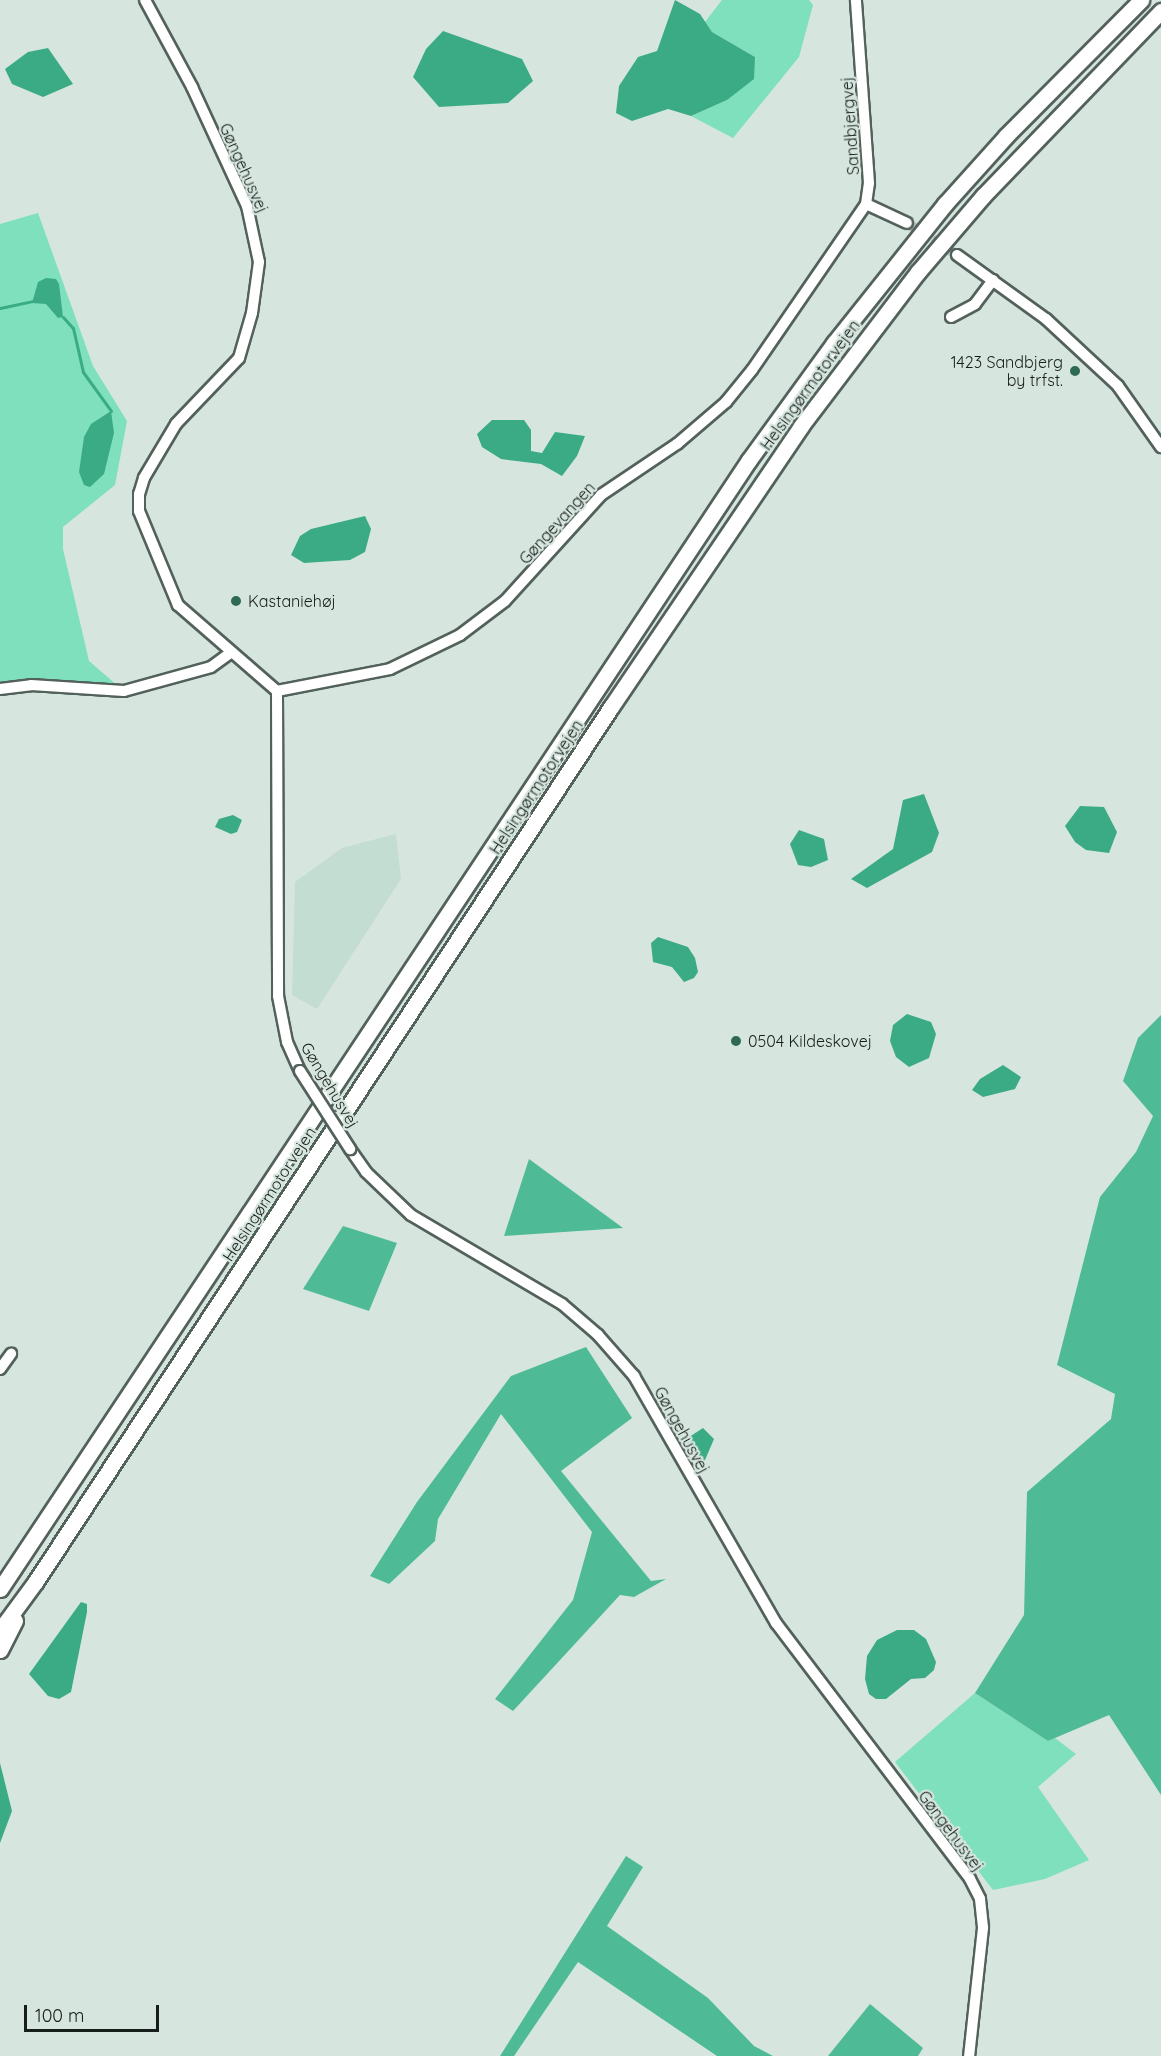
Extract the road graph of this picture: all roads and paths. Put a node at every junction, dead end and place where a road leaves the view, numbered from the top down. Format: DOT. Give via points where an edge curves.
graph roads {
  1 [pos="145,0"];
  2 [pos="856,0"];
  3 [pos="1130,0"];
  4 [pos="1141,0"];
  5 [pos="1161,10"];
  6 [pos="1092,50"];
  7 [pos="866,204"];
  8 [pos="907,223"];
  9 [pos="957,255"];
  10 [pos="993,280"];
  11 [pos="951,317"];
  12 [pos="1161,447"];
  13 [pos="230,653"];
  14 [pos="0,689"];
  15 [pos="277,691"];
  16 [pos="10,1354"];
  17 [pos="0,1369"];
  18 [pos="36,1581"];
  19 [pos="0,1589"];
  20 [pos="0,1630"];
  21 [pos="0,1650"];
  22 [pos="969,2056"];
  1 -- 13 [label="street, Gøngehusvej" via="192,87 247,206 257,237 258,278 239,358 176,424 152,461 139,494 143,529 167,587 178,605"];
  2 -- 7 [label="street, Sandbjergvej" via="869,183"];
  3 -- 6 [label="highway"];
  4 -- 6 [label="highway, Helsingørmotorvejen"];
  5 -- 18 [label="highway, Helsingørmotorvejen" via="983,196 918,272 801,426 610,706"];
  6 -- 19 [label="highway, Helsingørmotorvejen" via="1006,136 897,262 749,460"];
  7 -- 8 [label="street"];
  7 -- 15 [label="street, Gøngevangen" via="726,402 677,444 601,495 491,613 460,635 390,669"];
  9 -- 10 [label="street"];
  10 -- 11 [label="street" via="975,304"];
  10 -- 12 [label="street" via="1046,319 1118,386"];
  13 -- 14 [label="street" via="211,667 124,691 39,685"];
  13 -- 15 [label="street, Gøngehusvej" via="267,679"];
  15 -- 22 [label="street, Gøngehusvej, bridge" via="278,996 285,1034 300,1071 366,1172 411,1215 562,1304 598,1335 634,1376 776,1623 970,1879 980,1899 983,1928"];
  16 -- 17 [label="street"];
  18 -- 20 [label="highway, Helsingørmotorvejen"];
  18 -- 21 [label="highway"];
}
